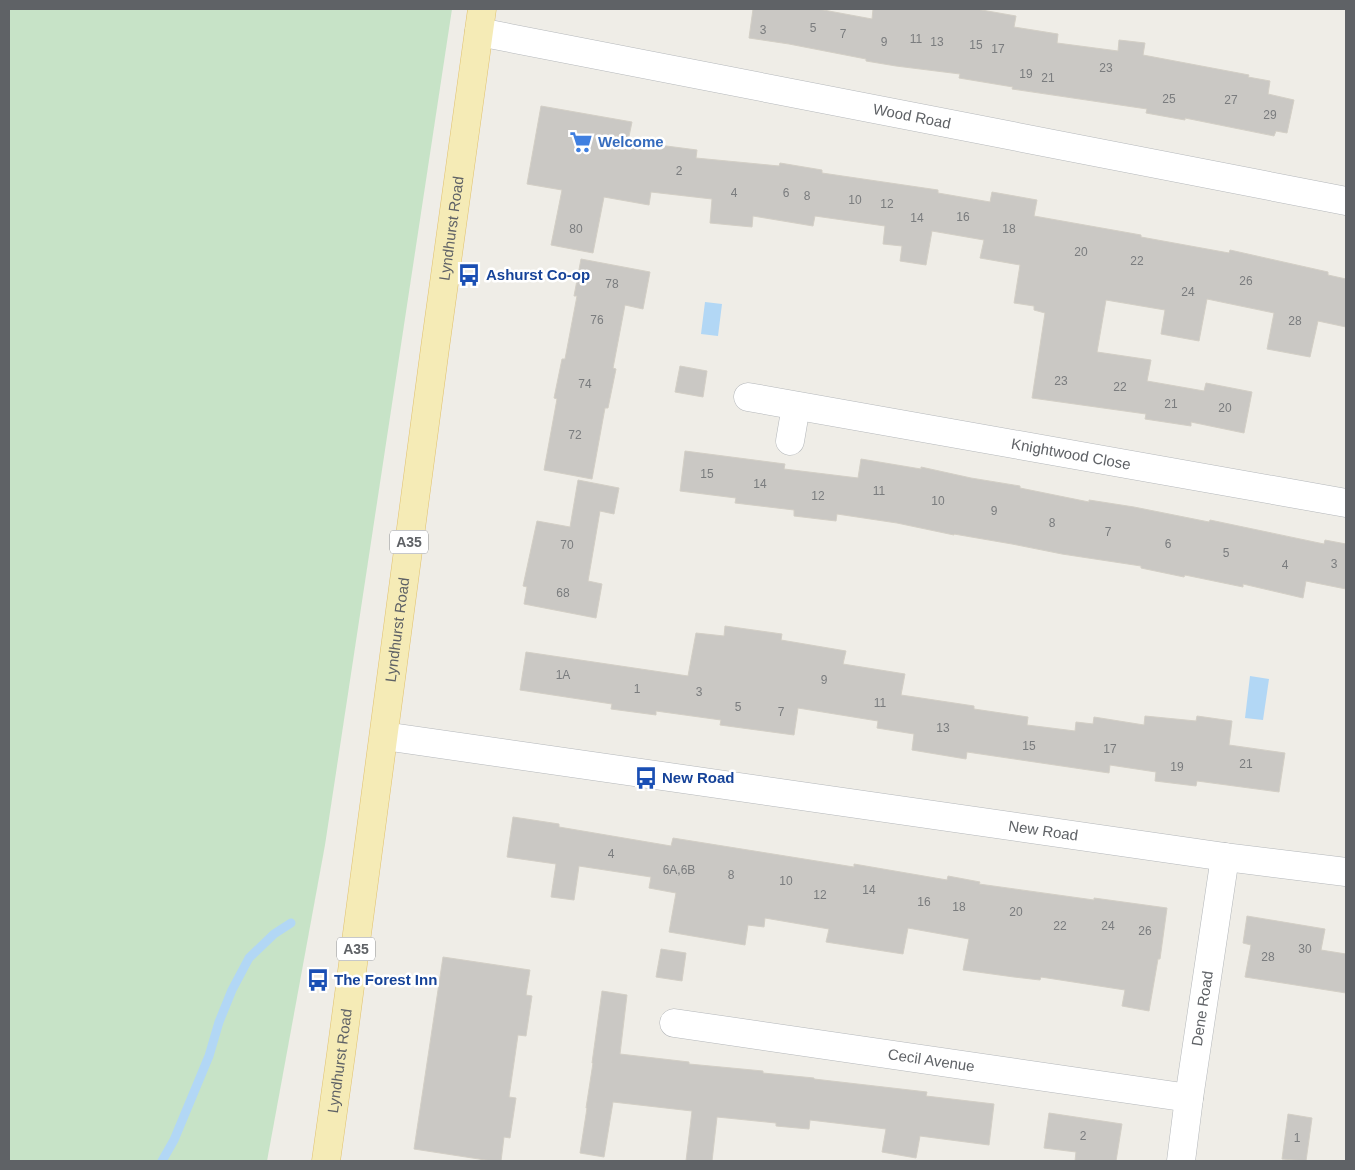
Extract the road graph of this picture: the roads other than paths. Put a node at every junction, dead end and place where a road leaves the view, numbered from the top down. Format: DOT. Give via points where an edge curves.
graph roads {
  1 [pos="481,20"];
  2 [pos="1346,202"];
  3 [pos="748,397"];
  4 [pos="796,406"];
  5 [pos="790,441"];
  6 [pos="1346,503"];
  7 [pos="384,736"];
  8 [pos="1225,857"];
  9 [pos="1346,872"];
  10 [pos="674,1023"];
  11 [pos="1189,1098"];
  12 [pos="326,1161"];
  13 [pos="1181,1161"];
  1 -- 2 [label="street, Wood Road"];
  1 -- 7 [label="main road, Lyndhurst Road / A35"];
  3 -- 4 [label="street, Knightwood Close"];
  4 -- 5 [label="street"];
  4 -- 6 [label="street, Knightwood Close"];
  7 -- 8 [label="street, New Road"];
  7 -- 12 [label="main road, Lyndhurst Road / A35"];
  8 -- 9 [label="street, New Road"];
  8 -- 11 [label="street, Dene Road"];
  10 -- 11 [label="street, Cecil Avenue"];
  11 -- 13 [label="street, Dene Road"];
}
